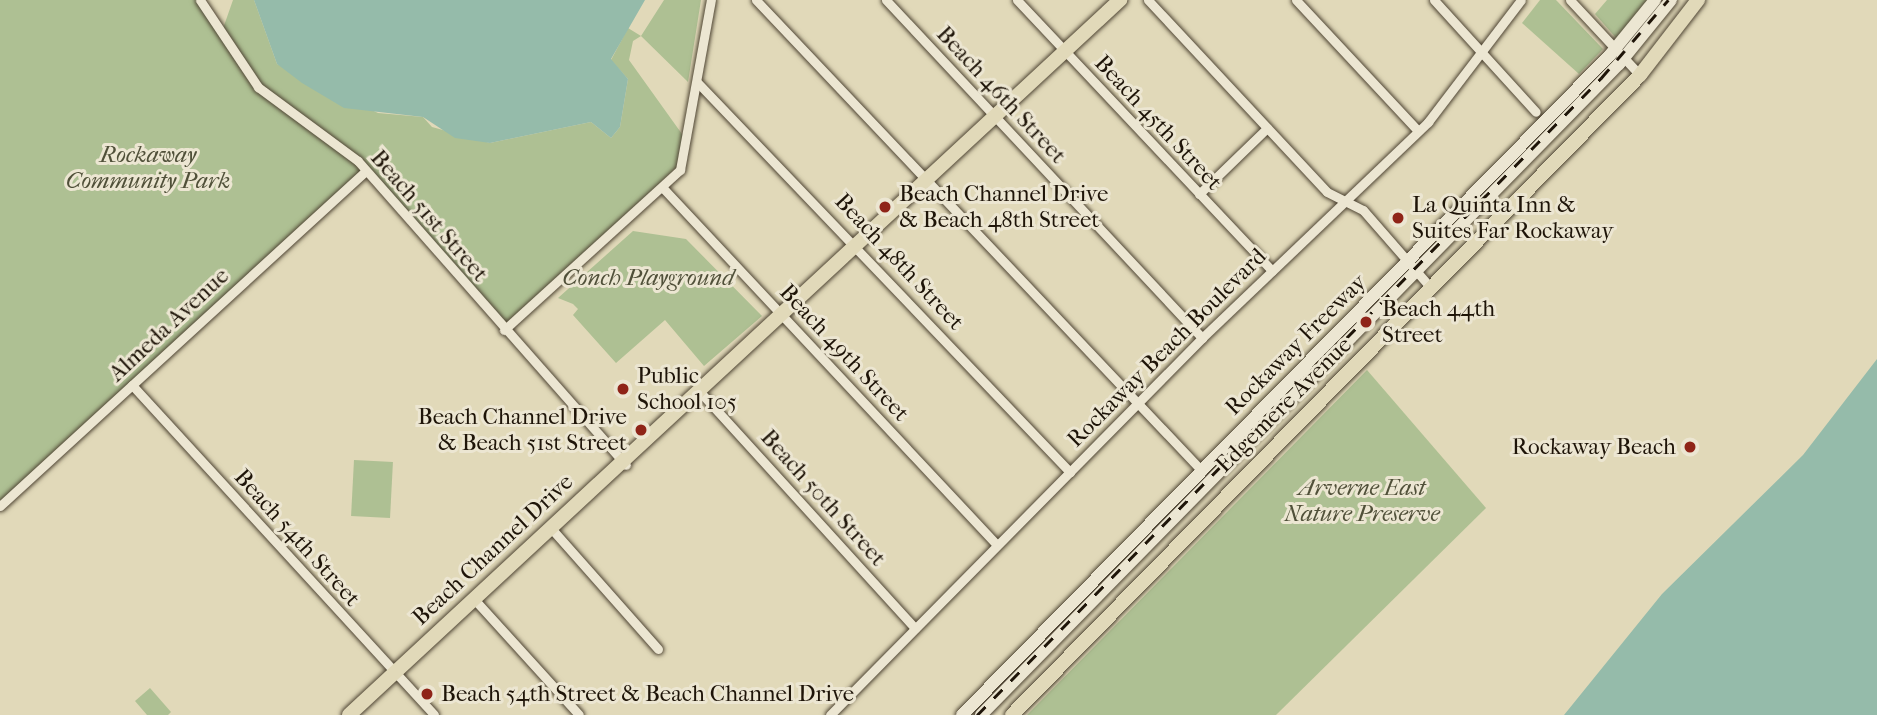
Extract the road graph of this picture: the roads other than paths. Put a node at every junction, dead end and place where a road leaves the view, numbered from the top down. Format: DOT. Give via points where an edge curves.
graph roads {
  1 [pos="200,0"];
  2 [pos="711,0"];
  3 [pos="756,0"];
  4 [pos="886,0"];
  5 [pos="1017,0"];
  6 [pos="1120,0"];
  7 [pos="1148,0"];
  8 [pos="1296,0"];
  9 [pos="1434,0"];
  10 [pos="1521,0"];
  11 [pos="1570,0"];
  12 [pos="1656,0"];
  13 [pos="1671,0"];
  14 [pos="1698,0"];
  15 [pos="1066,52"];
  16 [pos="1482,52"];
  17 [pos="1620,53"];
  18 [pos="1640,75"];
  19 [pos="697,82"];
  20 [pos="1536,112"];
  21 [pos="996,118"];
  22 [pos="1267,128"];
  23 [pos="1419,131"];
  24 [pos="365,172"];
  25 [pos="927,183"];
  26 [pos="662,187"];
  27 [pos="1199,194"];
  28 [pos="1345,201"];
  29 [pos="858,247"];
  30 [pos="1412,266"];
  31 [pos="1272,271"];
  32 [pos="1432,288"];
  33 [pos="783,317"];
  34 [pos="504,330"];
  35 [pos="1202,338"];
  36 [pos="132,384"];
  37 [pos="701,393"];
  38 [pos="1136,405"];
  39 [pos="624,463"];
  40 [pos="1070,472"];
  41 [pos="1207,475"];
  42 [pos="1227,496"];
  43 [pos="0,506"];
  44 [pos="553,530"];
  45 [pos="997,545"];
  46 [pos="476,602"];
  47 [pos="915,628"];
  48 [pos="658,649"];
  49 [pos="397,676"];
  50 [pos="349,715"];
  51 [pos="363,715"];
  52 [pos="434,715"];
  53 [pos="579,715"];
  54 [pos="830,715"];
  55 [pos="962,715"];
  56 [pos="981,715"];
  57 [pos="1012,715"];
  1 -- 24 [label="street, Beach 51st Street" via="265,94"];
  2 -- 19 [label="street"];
  3 -- 25 [label="street"];
  4 -- 21 [label="street, Beach 46th Street"];
  5 -- 15 [label="street, Beach 45th Street"];
  6 -- 15 [label="main road, Beach Channel Drive"];
  7 -- 22 [label="street"];
  8 -- 23 [label="street"];
  9 -- 16 [label="street"];
  10 -- 16 [label="street, Rockaway Beach Boulevard"];
  11 -- 17 [label="street"];
  12 -- 17 [label="street, Rockaway Freeway"];
  13 -- 17 [label="street, Rockaway Freeway"];
  14 -- 18 [label="main road, Edgemere Avenue"];
  15 -- 21 [label="main road, Beach Channel Drive"];
  15 -- 27 [label="street, Beach 45th Street"];
  16 -- 20 [label="street"];
  16 -- 23 [label="street, Rockaway Beach Boulevard"];
  17 -- 18 [label="street"];
  17 -- 30 [label="street, Rockaway Freeway"];
  18 -- 32 [label="main road, Edgemere Avenue"];
  19 -- 26 [label="street" via="683,161"];
  19 -- 29 [label="street, Beach 48th Street"];
  21 -- 25 [label="main road, Beach Channel Drive"];
  21 -- 35 [label="street, Beach 46th Street"];
  22 -- 27 [label="street"];
  22 -- 28 [label="street" via="1327,192"];
  23 -- 28 [label="street, Rockaway Beach Boulevard"];
  24 -- 34 [label="street, Beach 51st Street"];
  24 -- 36 [label="street, Almeda Avenue"];
  25 -- 29 [label="main road, Beach Channel Drive"];
  25 -- 38 [label="street"];
  26 -- 33 [label="street, Beach 49th Street"];
  26 -- 34 [label="street"];
  27 -- 31 [label="street, Beach 45th Street"];
  28 -- 30 [label="street" via="1363,210"];
  28 -- 31 [label="street, Rockaway Beach Boulevard"];
  29 -- 33 [label="main road, Beach Channel Drive"];
  29 -- 40 [label="street, Beach 48th Street"];
  30 -- 32 [label="street"];
  30 -- 41 [label="street, Rockaway Freeway"];
  31 -- 35 [label="street, Rockaway Beach Boulevard"];
  32 -- 42 [label="main road, Edgemere Avenue"];
  33 -- 37 [label="main road, Beach Channel Drive"];
  33 -- 45 [label="street, Beach 49th Street"];
  34 -- 39 [label="street, Beach 51st Street"];
  35 -- 38 [label="street, Rockaway Beach Boulevard"];
  36 -- 43 [label="street, Almeda Avenue"];
  36 -- 49 [label="street, Beach 54th Street"];
  37 -- 39 [label="main road, Beach Channel Drive"];
  37 -- 47 [label="street, Beach 50th Street"];
  38 -- 40 [label="street, Rockaway Beach Boulevard"];
  38 -- 41 [label="street"];
  39 -- 44 [label="main road, Beach Channel Drive"];
  40 -- 45 [label="street, Rockaway Beach Boulevard"];
  41 -- 42 [label="street"];
  41 -- 55 [label="street, Rockaway Freeway"];
  41 -- 56 [label="street, Rockaway Freeway"];
  42 -- 57 [label="main road, Edgemere Avenue"];
  44 -- 46 [label="main road, Beach Channel Drive"];
  44 -- 48 [label="street"];
  45 -- 47 [label="street, Rockaway Beach Boulevard"];
  46 -- 49 [label="main road, Beach Channel Drive"];
  46 -- 53 [label="street"];
  47 -- 54 [label="street, Rockaway Beach Boulevard"];
  49 -- 50 [label="main road, Beach Channel Drive"];
  49 -- 51 [label="main road, Beach Channel Drive"];
  49 -- 52 [label="street, Beach 54th Street"];
}
